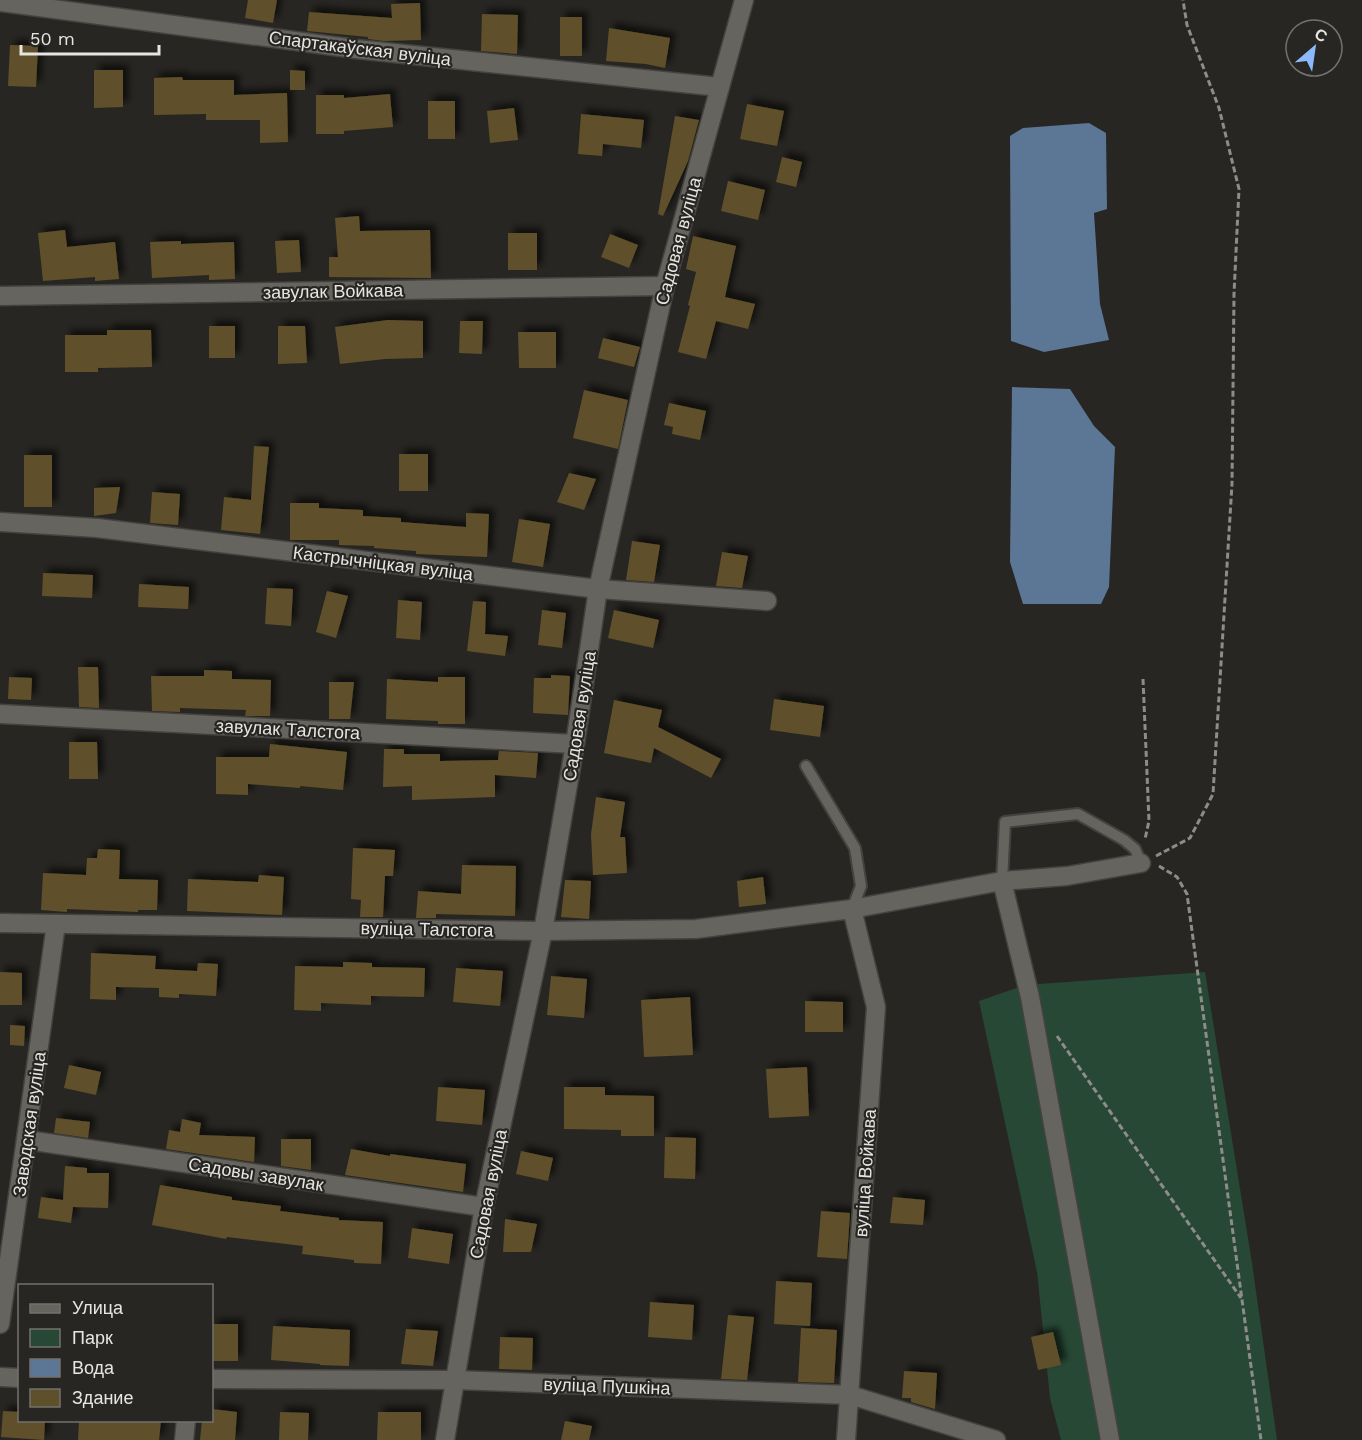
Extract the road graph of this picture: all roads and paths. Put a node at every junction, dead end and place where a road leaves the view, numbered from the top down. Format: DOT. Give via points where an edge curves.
graph roads {
  1 [pos="744,0"];
  2 [pos="1183,0"];
  3 [pos="0,2"];
  4 [pos="720,87"];
  5 [pos="665,286"];
  6 [pos="0,296"];
  7 [pos="0,522"];
  8 [pos="598,589"];
  9 [pos="767,602"];
  10 [pos="1143,680"];
  11 [pos="0,714"];
  12 [pos="575,744"];
  13 [pos="806,766"];
  14 [pos="1138,856"];
  15 [pos="1002,881"];
  16 [pos="852,909"];
  17 [pos="0,923"];
  18 [pos="56,924"];
  19 [pos="543,931"];
  20 [pos="1057,1036"];
  21 [pos="27,1140"];
  22 [pos="484,1207"];
  23 [pos="1242,1300"];
  24 [pos="0,1324"];
  25 [pos="0,1377"];
  26 [pos="18,1378"];
  27 [pos="213,1379"];
  28 [pos="455,1380"];
  29 [pos="850,1395"];
  30 [pos="186,1422"];
  31 [pos="184,1440"];
  32 [pos="445,1440"];
  33 [pos="846,1440"];
  34 [pos="996,1440"];
  35 [pos="1110,1440"];
  36 [pos="1261,1440"];
  1 -- 4 [label="street, Садовая вуліца"];
  2 -- 14 [label="path" via="1186,25 1220,108 1239,189 1233,294 1232,484 1213,794 1190,838"];
  3 -- 4 [label="street, Спартакаўская вуліца" via="356,49"];
  4 -- 5 [label="street, Садовая вуліца"];
  5 -- 6 [label="street, завулак Войкава"];
  5 -- 8 [label="street, Садовая вуліца"];
  7 -- 8 [label="street, Кастрычніцкая вуліца" via="97,528"];
  8 -- 9 [label="street, Кастрычніцкая вуліца"];
  8 -- 12 [label="street, Садовая вуліца"];
  10 -- 14 [label="path" via="1149,820"];
  11 -- 12 [label="street, завулак Талстога"];
  12 -- 19 [label="street, Садовая вуліца"];
  13 -- 16 [label="lane" via="855,848 861,886"];
  14 -- 15 [label="street, вуліца Талстога" via="1067,876"];
  14 -- 15 [label="lane" via="1124,840 1078,814 1005,822"];
  14 -- 23 [label="path" via="1177,877 1188,894"];
  15 -- 16 [label="street, вуліца Талстога"];
  15 -- 35 [label="street" via="1030,998"];
  16 -- 19 [label="street, вуліца Талстога" via="696,929"];
  16 -- 29 [label="street, вуліца Войкава" via="876,1007"];
  17 -- 18 [label="street, вуліца Талстога"];
  18 -- 19 [label="street, вуліца Талстога"];
  18 -- 21 [label="street, Заводская вуліца"];
  19 -- 22 [label="street, Садовая вуліца"];
  20 -- 23 [label="path"];
  21 -- 22 [label="street, Садовы завулак"];
  21 -- 24 [label="street, Заводская вуліца"];
  22 -- 28 [label="street, Садовая вуліца"];
  23 -- 36 [label="path"];
  25 -- 26 [label="street"];
  27 -- 28 [label="street, вуліца Пушкіна"];
  28 -- 29 [label="street, вуліца Пушкіна"];
  28 -- 32 [label="street, Садовая вуліца"];
  29 -- 33 [label="street, вуліца Войкава"];
  29 -- 34 [label="street, вуліца Пушкіна"];
  30 -- 31 [label="street"];
}
